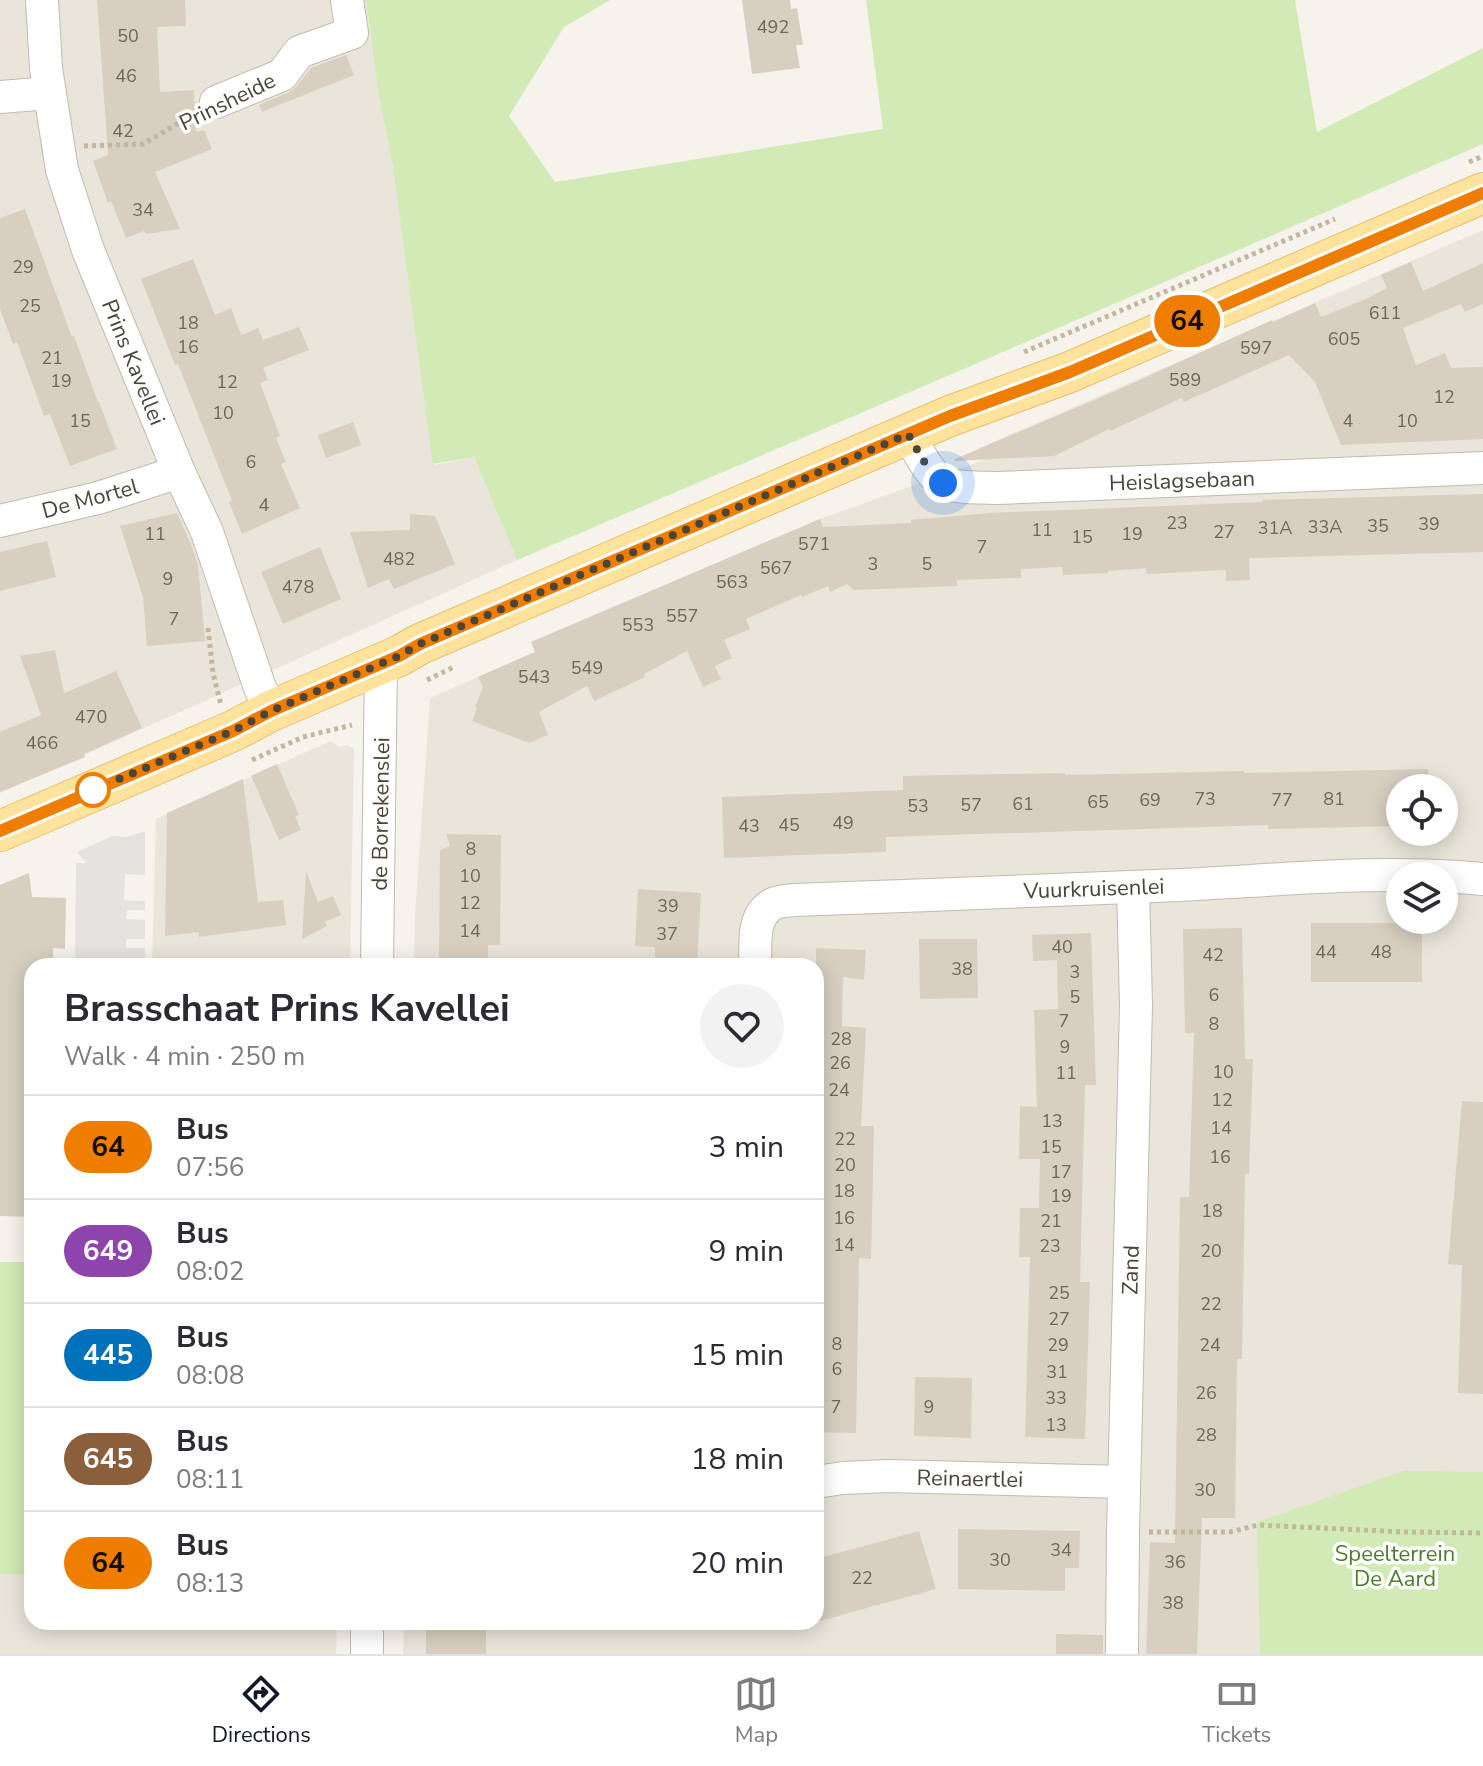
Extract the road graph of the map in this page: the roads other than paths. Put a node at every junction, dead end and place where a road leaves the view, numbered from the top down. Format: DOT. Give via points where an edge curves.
graph roads {
  1 [pos="42,0"];
  2 [pos="347,0"];
  3 [pos="50,93"];
  4 [pos="0,97"];
  5 [pos="216,102"];
  6 [pos="1483,193"];
  7 [pos="908,434"];
  8 [pos="1483,468"];
  9 [pos="179,472"];
  10 [pos="0,521"];
  11 [pos="381,663"];
  12 [pos="271,711"];
  13 [pos="0,831"];
  14 [pos="1483,879"];
  15 [pos="1133,887"];
  16 [pos="377,958"];
  17 [pos="755,958"];
  18 [pos="824,1481"];
  19 [pos="1124,1482"];
  20 [pos="367,1630"];
  21 [pos="367,1654"];
  22 [pos="1122,1654"];
  1 -- 3 [label="street, Prins Kavellei"];
  2 -- 5 [label="street, Prinsheide" via="352,33 299,52 282,75"];
  3 -- 4 [label="street"];
  3 -- 9 [label="street, Prins Kavellei" via="62,170 88,250"];
  6 -- 7 [label="main road" via="1070,372"];
  7 -- 8 [label="street, Heislagsebaan" via="932,475 957,487"];
  7 -- 11 [label="main road"];
  9 -- 10 [label="street, De Mortel"];
  9 -- 12 [label="street, Prins Kavellei" via="207,532"];
  11 -- 12 [label="main road"];
  11 -- 16 [label="street, de Borrekenslei"];
  12 -- 13 [label="main road"];
  14 -- 15 [label="street, Vuurkruisenlei" via="1396,874"];
  15 -- 17 [label="street, Vuurkruisenlei" via="783,902 761,916"];
  15 -- 19 [label="street, Zand" via="1136,1064"];
  18 -- 19 [label="street, Reinaertlei" via="888,1476"];
  19 -- 22 [label="street, Zand"];
  20 -- 21 [label="street"];
}
